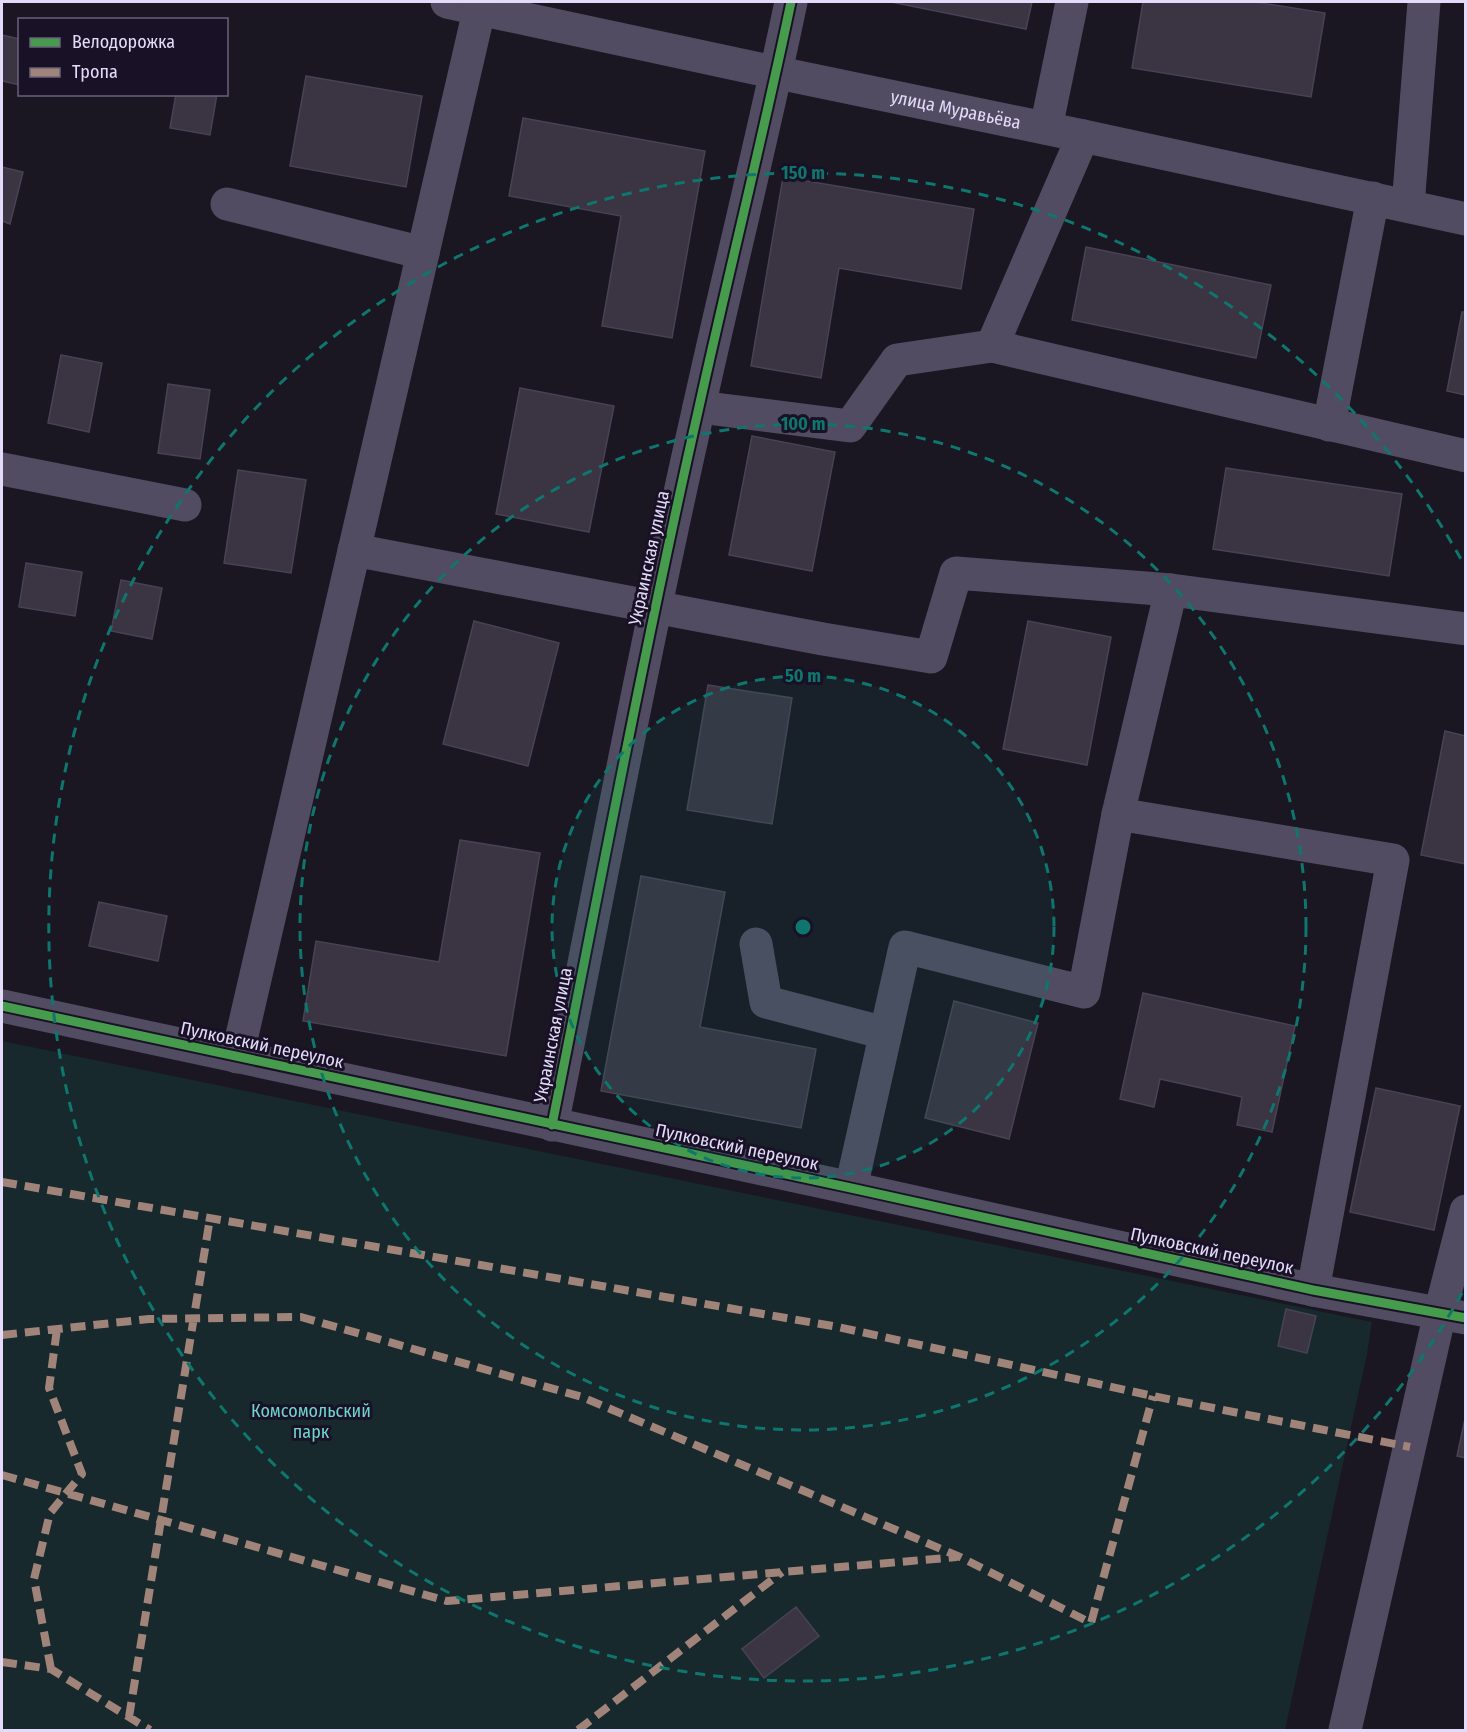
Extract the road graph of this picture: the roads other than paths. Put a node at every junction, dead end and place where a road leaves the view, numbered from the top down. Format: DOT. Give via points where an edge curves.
graph roads {
  1 [pos="447,2"];
  2 [pos="791,2"];
  3 [pos="1072,2"];
  4 [pos="1424,2"];
  5 [pos="480,5"];
  6 [pos="777,73"];
  7 [pos="1046,128"];
  8 [pos="1083,136"];
  9 [pos="1373,198"];
  10 [pos="227,204"];
  11 [pos="1408,206"];
  12 [pos="1466,219"];
  13 [pos="423,253"];
  14 [pos="992,346"];
  15 [pos="699,407"];
  16 [pos="1329,425"];
  17 [pos="1466,456"];
  18 [pos="2,469"];
  19 [pos="185,505"];
  20 [pos="354,550"];
  21 [pos="1171,590"];
  22 [pos="656,607"];
  23 [pos="1466,629"];
  24 [pos="1118,813"];
  25 [pos="756,944"];
  26 [pos="2,1006"];
  27 [pos="885,1034"];
  28 [pos="237,1057"];
  29 [pos="552,1125"];
  30 [pos="851,1188"];
  31 [pos="1466,1211"];
  32 [pos="1313,1290"];
  33 [pos="1453,1316"];
  34 [pos="1346,1731"];
  1 -- 5 [label="street, улица Муравьёва"];
  2 -- 6 [label="street, Украинская улица"];
  3 -- 7 [label="street"];
  4 -- 11 [label="street"];
  5 -- 6 [label="street, улица Муравьёва"];
  5 -- 13 [label="street"];
  6 -- 7 [label="street, улица Муравьёва"];
  6 -- 15 [label="street, Украинская улица"];
  7 -- 8 [label="street, улица Муравьёва"];
  8 -- 9 [label="street, улица Муравьёва"];
  8 -- 14 [label="street"];
  9 -- 11 [label="street, улица Муравьёва"];
  9 -- 16 [label="street"];
  10 -- 13 [label="street"];
  11 -- 12 [label="street, улица Муравьёва"];
  13 -- 20 [label="street"];
  14 -- 15 [label="street" via="897,360 850,426"];
  14 -- 16 [label="street"];
  15 -- 22 [label="street, Украинская улица"];
  16 -- 17 [label="street"];
  18 -- 19 [label="street"];
  20 -- 22 [label="street"];
  20 -- 28 [label="street"];
  21 -- 22 [label="street" via="956,573 932,657"];
  21 -- 23 [label="street"];
  21 -- 24 [label="street"];
  22 -- 29 [label="street, Украинская улица"];
  24 -- 27 [label="street" via="1084,992 905,946"];
  24 -- 32 [label="street" via="1393,860"];
  25 -- 27 [label="street" via="766,1002"];
  26 -- 28 [label="street, Пулковский переулок"];
  27 -- 30 [label="street"];
  28 -- 29 [label="street, Пулковский переулок"];
  29 -- 30 [label="street, Пулковский переулок"];
  30 -- 32 [label="street, Пулковский переулок"];
  31 -- 33 [label="street"];
  32 -- 33 [label="street, Пулковский переулок"];
  33 -- 34 [label="street"];
}
